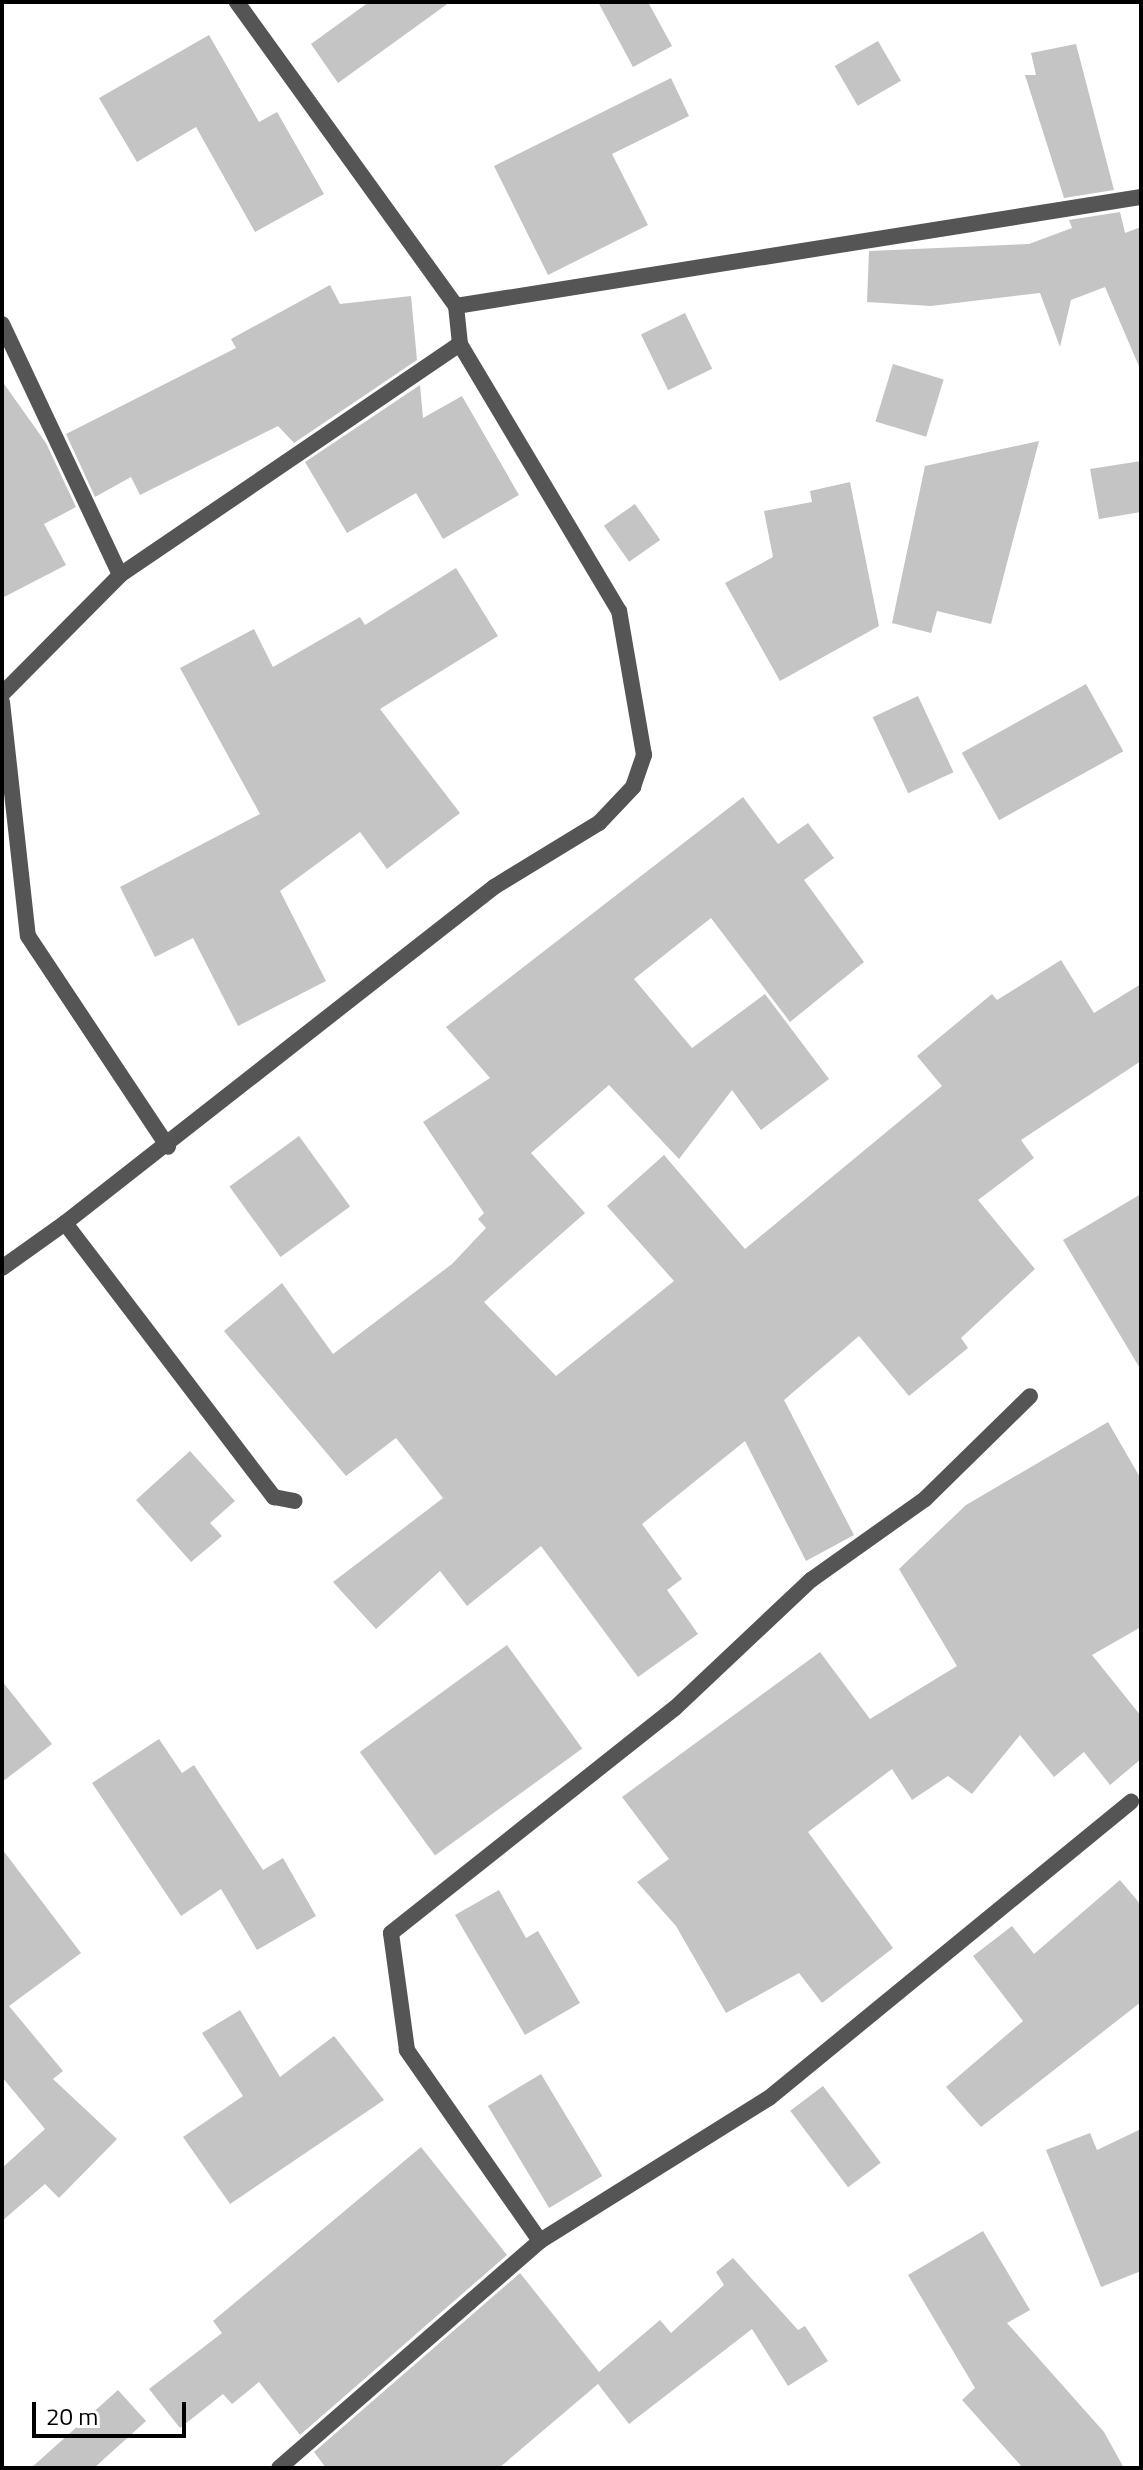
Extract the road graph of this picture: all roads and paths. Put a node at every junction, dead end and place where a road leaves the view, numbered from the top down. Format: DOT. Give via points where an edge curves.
graph roads {
  1 [pos="237,2"];
  2 [pos="1141,197"];
  3 [pos="456,306"];
  4 [pos="2,324"];
  5 [pos="460,344"];
  6 [pos="120,575"];
  7 [pos="2,694"];
  8 [pos="2,702"];
  9 [pos="168,1147"];
  10 [pos="65,1223"];
  11 [pos="2,1268"];
  12 [pos="1030,1396"];
  13 [pos="295,1501"];
  14 [pos="1131,1802"];
  15 [pos="540,2241"];
  16 [pos="279,2468"];
  1 -- 3 [label="street"];
  2 -- 3 [label="street"];
  3 -- 5 [label="street"];
  4 -- 6 [label="street"];
  5 -- 6 [label="street"];
  5 -- 9 [label="street" via="619,611 644,755 633,787 599,823 494,887"];
  6 -- 7 [label="street"];
  8 -- 9 [label="street" via="28,936"];
  9 -- 10 [label="street"];
  10 -- 11 [label="street"];
  10 -- 13 [label="street" via="274,1497"];
  12 -- 15 [label="street" via="925,1499 811,1580 675,1708 391,1933 407,2050"];
  14 -- 15 [label="street" via="769,2098"];
  15 -- 16 [label="street"];
}
